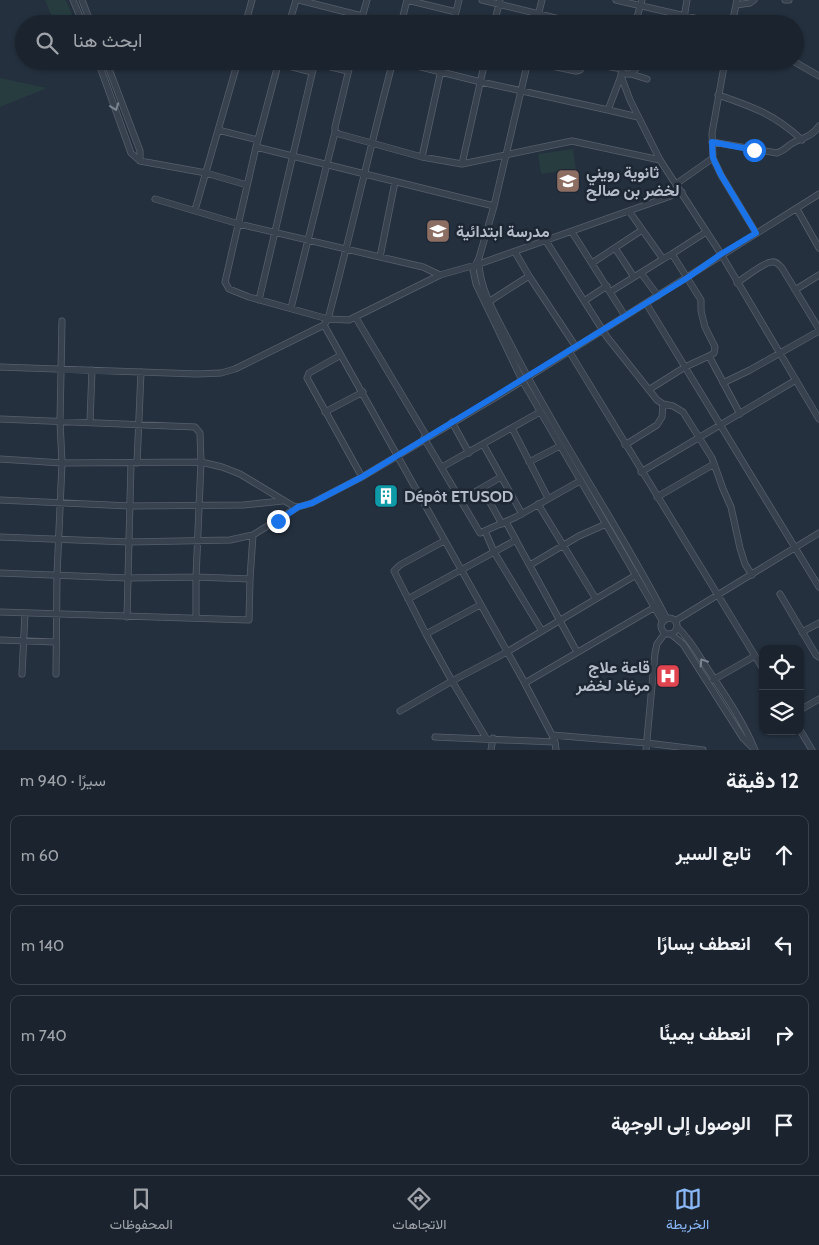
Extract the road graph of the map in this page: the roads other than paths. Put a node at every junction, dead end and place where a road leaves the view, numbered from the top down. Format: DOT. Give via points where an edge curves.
graph roads {
  1 [pos="74,0"];
  2 [pos="82,0"];
  3 [pos="252,0"];
  4 [pos="298,0"];
  5 [pos="367,0"];
  6 [pos="459,0"];
  7 [pos="482,0"];
  8 [pos="542,0"];
  9 [pos="616,0"];
  10 [pos="687,0"];
  11 [pos="754,0"];
  12 [pos="785,0"];
  13 [pos="789,0"];
  14 [pos="499,2"];
  15 [pos="737,2"];
  16 [pos="641,3"];
  17 [pos="456,12"];
  18 [pos="539,14"];
  19 [pos="80,15"];
  20 [pos="88,15"];
  21 [pos="247,15"];
  22 [pos="292,15"];
  23 [pos="358,15"];
  24 [pos="362,15"];
  25 [pos="403,15"];
  26 [pos="455,15"];
  27 [pos="496,15"];
  28 [pos="543,15"];
  29 [pos="682,15"];
  30 [pos="685,15"];
  31 [pos="734,15"];
  32 [pos="804,67"];
  33 [pos="101,70"];
  34 [pos="109,70"];
  35 [pos="235,70"];
  36 [pos="276,70"];
  37 [pos="305,70"];
  38 [pos="344,70"];
  39 [pos="391,70"];
  40 [pos="432,70"];
  41 [pos="483,70"];
  42 [pos="526,70"];
  43 [pos="611,70"];
  44 [pos="622,70"];
  45 [pos="635,70"];
  46 [pos="723,70"];
  47 [pos="348,71"];
  48 [pos="312,72"];
  49 [pos="440,72"];
  50 [pos="621,73"];
  51 [pos="631,74"];
  52 [pos="819,76"];
  53 [pos="647,80"];
  54 [pos="480,82"];
  55 [pos="521,91"];
  56 [pos="718,95"];
  57 [pos="608,110"];
  58 [pos="638,116"];
  59 [pos="819,126"];
  60 [pos="218,130"];
  61 [pos="335,132"];
  62 [pos="258,140"];
  63 [pos="802,140"];
  64 [pos="372,142"];
  65 [pos="712,142"];
  66 [pos="256,148"];
  67 [pos="506,154"];
  68 [pos="292,156"];
  69 [pos="422,157"];
  70 [pos="713,158"];
  71 [pos="660,160"];
  72 [pos="140,161"];
  73 [pos="326,164"];
  74 [pos="462,164"];
  75 [pos="206,173"];
  76 [pos="364,174"];
  77 [pos="395,182"];
  78 [pos="676,184"];
  79 [pos="247,185"];
  80 [pos="682,192"];
  81 [pos="819,194"];
  82 [pos="155,199"];
  83 [pos="494,206"];
  84 [pos="797,209"];
  85 [pos="196,210"];
  86 [pos="629,211"];
  87 [pos="239,224"];
  88 [pos="642,230"];
  89 [pos="274,232"];
  90 [pos="572,232"];
  91 [pos="706,232"];
  92 [pos="756,233"];
  93 [pos="307,241"];
  94 [pos="546,241"];
  95 [pos="819,247"];
  96 [pos="614,248"];
  97 [pos="346,250"];
  98 [pos="515,252"];
  99 [pos="672,254"];
  100 [pos="721,254"];
  101 [pos="380,258"];
  102 [pos="663,259"];
  103 [pos="478,263"];
  104 [pos="592,263"];
  105 [pos="642,273"];
  106 [pos="440,275"];
  107 [pos="819,275"];
  108 [pos="529,276"];
  109 [pos="634,278"];
  110 [pos="687,278"];
  111 [pos="737,283"];
  112 [pos="609,289"];
  113 [pos="795,290"];
  114 [pos="658,296"];
  115 [pos="259,300"];
  116 [pos="490,301"];
  117 [pos="584,301"];
  118 [pos="646,303"];
  119 [pos="291,308"];
  120 [pos="625,316"];
  121 [pos="356,318"];
  122 [pos="328,319"];
  123 [pos="62,321"];
  124 [pos="324,325"];
  125 [pos="602,330"];
  126 [pos="819,330"];
  127 [pos="576,347"];
  128 [pos="569,351"];
  129 [pos="780,352"];
  130 [pos="341,355"];
  131 [pos="709,356"];
  132 [pos="0,367"];
  133 [pos="685,367"];
  134 [pos="61,369"];
  135 [pos="92,370"];
  136 [pos="141,372"];
  137 [pos="524,378"];
  138 [pos="796,380"];
  139 [pos="723,383"];
  140 [pos="650,389"];
  141 [pos="362,392"];
  142 [pos="819,402"];
  143 [pos="663,404"];
  144 [pos="812,406"];
  145 [pos="325,412"];
  146 [pos="540,412"];
  147 [pos="740,414"];
  148 [pos="0,419"];
  149 [pos="819,419"];
  150 [pos="60,420"];
  151 [pos="90,422"];
  152 [pos="452,422"];
  153 [pos="139,425"];
  154 [pos="721,426"];
  155 [pos="512,428"];
  156 [pos="426,437"];
  157 [pos="700,438"];
  158 [pos="483,444"];
  159 [pos="625,445"];
  160 [pos="560,446"];
  161 [pos="469,452"];
  162 [pos="398,455"];
  163 [pos="0,459"];
  164 [pos="201,462"];
  165 [pos="529,462"];
  166 [pos="62,463"];
  167 [pos="134,463"];
  168 [pos="714,464"];
  169 [pos="442,467"];
  170 [pos="641,472"];
  171 [pos="362,477"];
  172 [pos="501,477"];
  173 [pos="580,481"];
  174 [pos="482,488"];
  175 [pos="657,496"];
  176 [pos="548,498"];
  177 [pos="0,500"];
  178 [pos="461,500"];
  179 [pos="282,501"];
  180 [pos="60,503"];
  181 [pos="199,504"];
  182 [pos="538,504"];
  183 [pos="130,506"];
  184 [pos="298,507"];
  185 [pos="522,514"];
  186 [pos="504,523"];
  187 [pos="606,524"];
  188 [pos="485,531"];
  189 [pos="819,533"];
  190 [pos="253,535"];
  191 [pos="0,537"];
  192 [pos="58,539"];
  193 [pos="197,540"];
  194 [pos="444,541"];
  195 [pos="129,542"];
  196 [pos="564,545"];
  197 [pos="795,549"];
  198 [pos="494,552"];
  199 [pos="530,565"];
  200 [pos="461,571"];
  201 [pos="0,573"];
  202 [pos="57,575"];
  203 [pos="636,575"];
  204 [pos="752,575"];
  205 [pos="196,577"];
  206 [pos="128,578"];
  207 [pos="250,579"];
  208 [pos="819,587"];
  209 [pos="780,594"];
  210 [pos="718,596"];
  211 [pos="596,599"];
  212 [pos="408,600"];
  213 [pos="480,605"];
  214 [pos="655,607"];
  215 [pos="0,612"];
  216 [pos="24,613"];
  217 [pos="57,613"];
  218 [pos="127,617"];
  219 [pos="196,618"];
  220 [pos="560,620"];
  221 [pos="665,620"];
  222 [pos="819,623"];
  223 [pos="676,624"];
  224 [pos="542,631"];
  225 [pos="802,632"];
  226 [pos="668,633"];
  227 [pos="426,634"];
  228 [pos="0,640"];
  229 [pos="24,641"];
  230 [pos="56,642"];
  231 [pos="507,652"];
  232 [pos="577,652"];
  233 [pos="755,656"];
  234 [pos="819,657"];
  235 [pos="759,662"];
  236 [pos="22,674"];
  237 [pos="56,674"];
  238 [pos="452,681"];
  239 [pos="712,681"];
  240 [pos="525,683"];
  241 [pos="819,699"];
  242 [pos="804,708"];
  243 [pos="400,711"];
  244 [pos="552,735"];
  245 [pos="803,735"];
  246 [pos="435,737"];
  247 [pos="489,738"];
  248 [pos="555,742"];
  249 [pos="647,743"];
  250 [pos="491,750"];
  251 [pos="556,750"];
  252 [pos="646,750"];
  253 [pos="703,750"];
  254 [pos="755,750"];
  255 [pos="812,750"];
  1 -- 19 [label="street"];
  2 -- 20 [label="street"];
  3 -- 21 [label="street"];
  4 -- 22 [label="street"];
  4 -- 23 [label="street"];
  5 -- 24 [label="street"];
  6 -- 17 [label="street"];
  7 -- 14 [label="street"];
  8 -- 18 [label="street"];
  9 -- 16 [label="street"];
  10 -- 30 [label="street"];
  11 -- 15 [label="street" via="745,4"];
  12 -- 13 [label="street"];
  14 -- 18 [label="street"];
  14 -- 27 [label="street"];
  15 -- 31 [label="street"];
  16 -- 29 [label="street"];
  17 -- 25 [label="street" via="407,0"];
  17 -- 26 [label="street"];
  18 -- 28 [label="street"];
  32 -- 52 [label="street"];
  33 -- 72 [label="street, one-way" via="131,153"];
  34 -- 72 [label="street" via="140,151"];
  35 -- 60 [label="street"];
  36 -- 62 [label="street"];
  37 -- 48 [label="street"];
  38 -- 47 [label="street"];
  39 -- 64 [label="street"];
  40 -- 49 [label="street"];
  41 -- 54 [label="street"];
  42 -- 55 [label="street"];
  43 -- 50 [label="street"];
  44 -- 50 [label="street"];
  45 -- 51 [label="street"];
  46 -- 56 [label="street"];
  47 -- 61 [label="street"];
  48 -- 68 [label="street"];
  49 -- 54 [label="street"];
  49 -- 69 [label="street"];
  50 -- 51 [label="street"];
  50 -- 57 [label="street"];
  50 -- 58 [label="street"];
  51 -- 53 [label="street"];
  54 -- 55 [label="street"];
  54 -- 74 [label="street"];
  55 -- 57 [label="street"];
  55 -- 67 [label="street"];
  56 -- 63 [label="street" via="767,113"];
  56 -- 65 [label="street"];
  57 -- 58 [label="street"];
  58 -- 71 [label="street"];
  59 -- 63 [label="street"];
  60 -- 62 [label="street"];
  60 -- 75 [label="street"];
  61 -- 64 [label="street"];
  61 -- 73 [label="street"];
  62 -- 66 [label="street"];
  63 -- 65 [label="street" via="776,153"];
  64 -- 69 [label="street"];
  64 -- 76 [label="street"];
  65 -- 70 [label="street"];
  66 -- 68 [label="street"];
  66 -- 79 [label="street"];
  67 -- 71 [label="street" via="576,141"];
  67 -- 74 [label="street"];
  67 -- 83 [label="street"];
  68 -- 73 [label="street"];
  68 -- 89 [label="street"];
  69 -- 74 [label="street"];
  70 -- 78 [label="street"];
  70 -- 92 [label="street"];
  71 -- 78 [label="street"];
  72 -- 75 [label="street"];
  73 -- 76 [label="street"];
  73 -- 93 [label="street"];
  75 -- 79 [label="street"];
  75 -- 85 [label="street"];
  76 -- 77 [label="street"];
  76 -- 97 [label="street"];
  77 -- 83 [label="street"];
  77 -- 101 [label="street"];
  78 -- 80 [label="street"];
  79 -- 87 [label="street"];
  80 -- 86 [label="street"];
  80 -- 91 [label="street"];
  81 -- 84 [label="street"];
  82 -- 85 [label="street"];
  83 -- 103 [label="street"];
  84 -- 92 [label="street"];
  84 -- 95 [label="street"];
  85 -- 87 [label="street"];
  86 -- 88 [label="street"];
  86 -- 90 [label="street"];
  87 -- 89 [label="street"];
  87 -- 115 [label="street" via="225,285"];
  88 -- 96 [label="street"];
  88 -- 102 [label="street"];
  89 -- 93 [label="street"];
  89 -- 115 [label="street"];
  90 -- 94 [label="street"];
  90 -- 104 [label="street"];
  91 -- 99 [label="street"];
  91 -- 100 [label="street"];
  92 -- 100 [label="street"];
  93 -- 97 [label="street"];
  93 -- 119 [label="street"];
  94 -- 98 [label="street"];
  94 -- 117 [label="street"];
  96 -- 104 [label="street"];
  96 -- 109 [label="street"];
  97 -- 101 [label="street"];
  97 -- 122 [label="street"];
  98 -- 103 [label="street"];
  98 -- 108 [label="street"];
  99 -- 102 [label="street"];
  99 -- 110 [label="street"];
  100 -- 110 [label="street"];
  100 -- 111 [label="street"];
  101 -- 106 [label="street" via="423,267"];
  102 -- 105 [label="street"];
  103 -- 106 [label="street"];
  103 -- 116 [label="street"];
  103 -- 137 [label="street" via="474,276 480,294"];
  104 -- 112 [label="street"];
  105 -- 109 [label="street"];
  105 -- 114 [label="street"];
  106 -- 121 [label="street"];
  107 -- 113 [label="street"];
  108 -- 116 [label="street"];
  108 -- 127 [label="street"];
  109 -- 112 [label="street"];
  110 -- 114 [label="street"];
  110 -- 131 [label="street" via="701,300 705,327 715,347"];
  111 -- 113 [label="street" via="773,262 782,268"];
  111 -- 129 [label="street"];
  112 -- 117 [label="street"];
  112 -- 120 [label="street"];
  113 -- 126 [label="street"];
  114 -- 118 [label="street"];
  115 -- 119 [label="street"];
  116 -- 137 [label="street"];
  117 -- 125 [label="street"];
  118 -- 120 [label="street"];
  118 -- 133 [label="street"];
  119 -- 122 [label="street"];
  120 -- 125 [label="street"];
  121 -- 122 [label="street"];
  121 -- 156 [label="street"];
  122 -- 124 [label="street"];
  123 -- 134 [label="street"];
  124 -- 130 [label="street"];
  124 -- 136 [label="street" via="221,373"];
  125 -- 127 [label="street"];
  125 -- 140 [label="street"];
  126 -- 129 [label="street"];
  127 -- 128 [label="street"];
  128 -- 137 [label="street"];
  128 -- 159 [label="street"];
  129 -- 138 [label="street"];
  129 -- 139 [label="street"];
  130 -- 141 [label="street"];
  130 -- 145 [label="street" via="308,376"];
  131 -- 133 [label="street"];
  131 -- 139 [label="street"];
  132 -- 134 [label="street"];
  133 -- 140 [label="street"];
  133 -- 154 [label="street"];
  134 -- 135 [label="street"];
  134 -- 150 [label="street"];
  135 -- 136 [label="street"];
  135 -- 151 [label="street"];
  136 -- 153 [label="street"];
  137 -- 146 [label="street"];
  137 -- 152 [label="street"];
  137 -- 221 [label="street"];
  138 -- 144 [label="street"];
  138 -- 147 [label="street"];
  139 -- 147 [label="street"];
  140 -- 143 [label="street"];
  141 -- 145 [label="street"];
  141 -- 162 [label="street"];
  142 -- 144 [label="street"];
  143 -- 157 [label="street" via="683,412"];
  143 -- 159 [label="street" via="662,417 657,425"];
  144 -- 149 [label="street"];
  145 -- 171 [label="street"];
  146 -- 155 [label="street"];
  146 -- 160 [label="street"];
  147 -- 154 [label="street"];
  148 -- 150 [label="street"];
  150 -- 151 [label="street"];
  150 -- 166 [label="street"];
  151 -- 153 [label="street"];
  152 -- 156 [label="street"];
  152 -- 161 [label="street"];
  153 -- 164 [label="street" via="195,426 200,433"];
  153 -- 167 [label="street"];
  154 -- 157 [label="street"];
  154 -- 197 [label="street"];
  155 -- 158 [label="street"];
  155 -- 165 [label="street"];
  156 -- 162 [label="street"];
  156 -- 169 [label="street"];
  157 -- 168 [label="street"];
  157 -- 170 [label="street"];
  158 -- 161 [label="street"];
  158 -- 172 [label="street"];
  159 -- 170 [label="street"];
  160 -- 165 [label="street"];
  160 -- 173 [label="street"];
  161 -- 169 [label="street"];
  162 -- 171 [label="street"];
  162 -- 194 [label="street"];
  163 -- 166 [label="street"];
  164 -- 167 [label="street"];
  164 -- 179 [label="street" via="240,474"];
  164 -- 181 [label="street"];
  165 -- 176 [label="street"];
  166 -- 167 [label="street"];
  166 -- 180 [label="street"];
  167 -- 183 [label="street"];
  168 -- 175 [label="street"];
  168 -- 204 [label="street" via="731,507 745,564"];
  169 -- 178 [label="street"];
  170 -- 175 [label="street"];
  171 -- 184 [label="street"];
  172 -- 174 [label="street"];
  172 -- 185 [label="street"];
  173 -- 176 [label="street"];
  173 -- 187 [label="street"];
  174 -- 178 [label="street"];
  174 -- 186 [label="street"];
  175 -- 210 [label="street"];
  176 -- 182 [label="street"];
  177 -- 180 [label="street"];
  178 -- 188 [label="street" via="478,531"];
  179 -- 181 [label="street" via="243,505"];
  179 -- 184 [label="street"];
  180 -- 183 [label="street"];
  180 -- 192 [label="street"];
  181 -- 183 [label="street"];
  181 -- 193 [label="street"];
  182 -- 185 [label="street"];
  182 -- 196 [label="street"];
  183 -- 195 [label="street"];
  184 -- 190 [label="street"];
  185 -- 186 [label="street"];
  186 -- 188 [label="street"];
  186 -- 198 [label="street" via="516,540"];
  186 -- 199 [label="street"];
  187 -- 196 [label="street"];
  187 -- 203 [label="street"];
  188 -- 198 [label="street"];
  189 -- 197 [label="street"];
  190 -- 193 [label="street"];
  190 -- 207 [label="street"];
  191 -- 192 [label="street"];
  192 -- 195 [label="street"];
  192 -- 202 [label="street"];
  193 -- 195 [label="street"];
  193 -- 205 [label="street"];
  194 -- 200 [label="street"];
  194 -- 212 [label="street" via="394,569"];
  195 -- 206 [label="street"];
  196 -- 199 [label="street"];
  196 -- 211 [label="street"];
  197 -- 204 [label="street"];
  197 -- 208 [label="street"];
  198 -- 200 [label="street"];
  198 -- 224 [label="street"];
  199 -- 220 [label="street"];
  200 -- 212 [label="street"];
  200 -- 213 [label="street"];
  201 -- 202 [label="street"];
  202 -- 206 [label="street"];
  202 -- 217 [label="street"];
  203 -- 211 [label="street"];
  203 -- 214 [label="street"];
  204 -- 210 [label="street"];
  205 -- 206 [label="street"];
  205 -- 207 [label="street"];
  205 -- 219 [label="street"];
  206 -- 218 [label="street"];
  207 -- 219 [label="street" via="249,620"];
  209 -- 225 [label="street"];
  210 -- 223 [label="street"];
  210 -- 233 [label="street"];
  211 -- 220 [label="street"];
  212 -- 227 [label="street"];
  213 -- 227 [label="street"];
  213 -- 231 [label="street"];
  214 -- 221 [label="street"];
  214 -- 232 [label="street"];
  215 -- 216 [label="street"];
  216 -- 217 [label="street"];
  216 -- 229 [label="street"];
  217 -- 218 [label="street"];
  217 -- 230 [label="street"];
  218 -- 219 [label="street"];
  220 -- 224 [label="street"];
  220 -- 232 [label="street"];
  221 -- 223 [label="street" via="673,619"];
  221 -- 226 [label="street" via="662,628"];
  222 -- 225 [label="street"];
  223 -- 226 [label="street"];
  239 -- 223 [label="street, one-way" via="688,638"];
  224 -- 231 [label="street"];
  225 -- 234 [label="street"];
  226 -- 239 [label="street" via="683,644"];
  226 -- 249 [label="street" via="657,644 655,653"];
  227 -- 238 [label="street"];
  228 -- 229 [label="street"];
  229 -- 230 [label="street"];
  229 -- 236 [label="street"];
  230 -- 237 [label="street"];
  231 -- 238 [label="street"];
  231 -- 240 [label="street"];
  232 -- 240 [label="street"];
  233 -- 235 [label="street"];
  233 -- 239 [label="street"];
  238 -- 243 [label="street"];
  238 -- 247 [label="street"];
  239 -- 254 [label="street" via="744,738"];
  240 -- 244 [label="street"];
  241 -- 242 [label="street"];
  244 -- 248 [label="street"];
  244 -- 249 [label="street"];
  245 -- 255 [label="street"];
  246 -- 247 [label="street"];
  247 -- 248 [label="street"];
  247 -- 250 [label="street"];
  248 -- 251 [label="street"];
  249 -- 252 [label="street"];
  249 -- 253 [label="street"];
}
